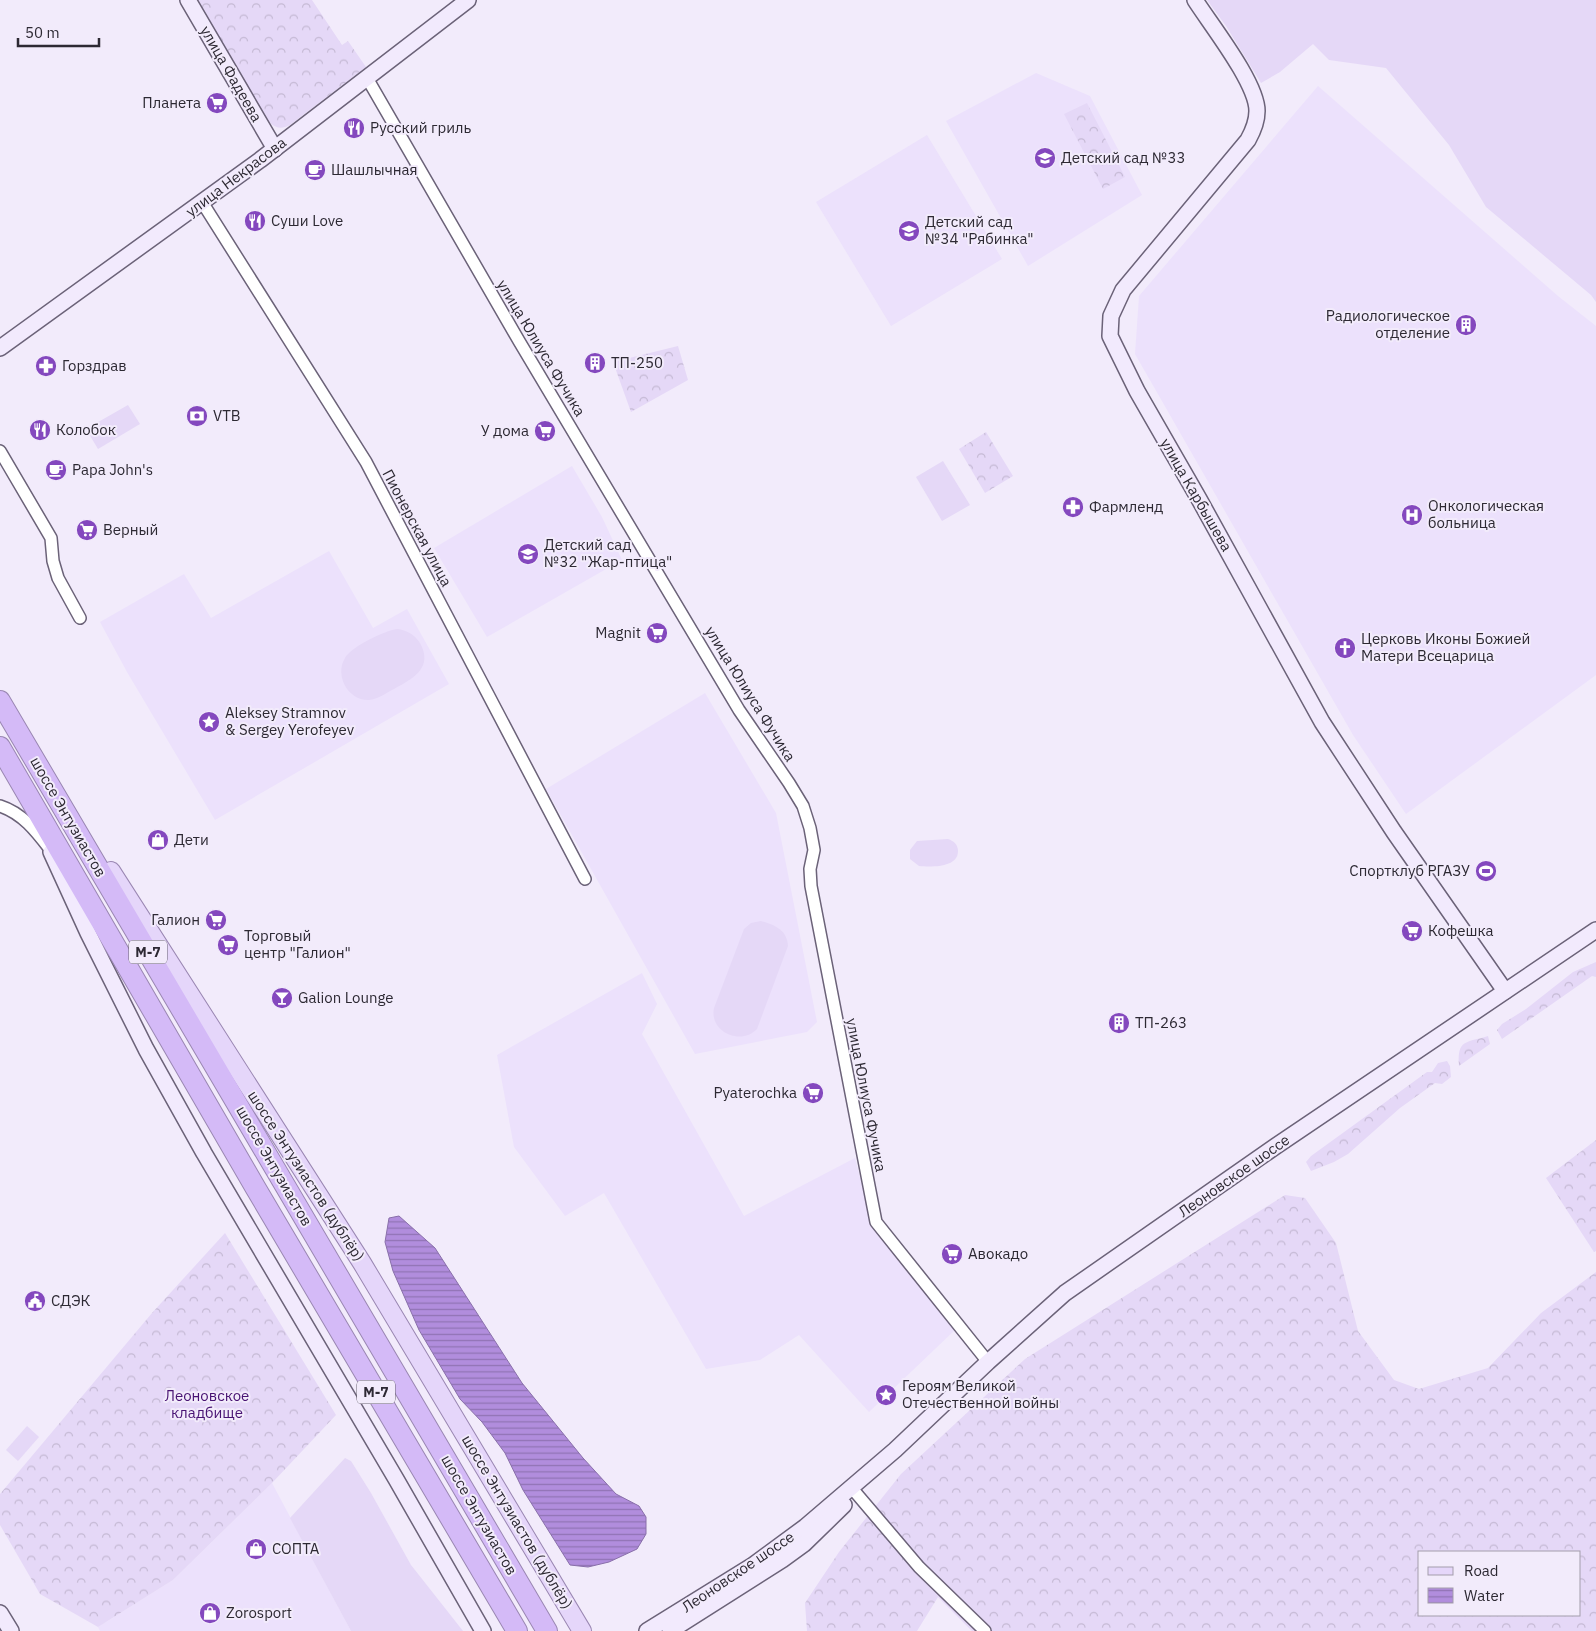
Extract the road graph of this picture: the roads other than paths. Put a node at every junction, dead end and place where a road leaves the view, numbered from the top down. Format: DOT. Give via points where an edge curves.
graph roads {
  1 [pos="188,0"];
  2 [pos="468,0"];
  3 [pos="1195,0"];
  4 [pos="367,78"];
  5 [pos="275,149"];
  6 [pos="202,202"];
  7 [pos="0,348"];
  8 [pos="0,451"];
  9 [pos="80,618"];
  10 [pos="0,701"];
  11 [pos="17,730"];
  12 [pos="0,747"];
  13 [pos="15,772"];
  14 [pos="0,806"];
  15 [pos="50,848"];
  16 [pos="585,879"];
  17 [pos="1596,930"];
  18 [pos="1505,991"];
  19 [pos="988,1362"];
  20 [pos="895,1450"];
  21 [pos="856,1493"];
  22 [pos="570,1611"];
  23 [pos="0,1613"];
  24 [pos="10,1631"];
  25 [pos="483,1631"];
  26 [pos="517,1631"];
  27 [pos="548,1631"];
  28 [pos="572,1631"];
  29 [pos="582,1631"];
  30 [pos="647,1631"];
  31 [pos="670,1631"];
  32 [pos="985,1631"];
  1 -- 5 [label="main road, улица Фадеева"];
  2 -- 4 [label="main road, улица Некрасова"];
  3 -- 18 [label="main road, улица Карбышева" via="1246,77 1258,110 1256,124 1248,140 1123,290 1112,316 1110,336 1137,392 1322,722"];
  4 -- 5 [label="main road, улица Некрасова"];
  4 -- 19 [label="street, улица Юлиуса Фучика" via="700,644 803,806 814,850 811,886 876,1222"];
  5 -- 6 [label="main road, улица Некрасова"];
  6 -- 7 [label="main road, улица Некрасова"];
  6 -- 16 [label="street, Пионерская улица" via="366,462"];
  8 -- 9 [label="street" via="51,538 58,578"];
  10 -- 11 [label="highway, шоссе Энтузиастов / М-7"];
  11 -- 22 [label="main road, шоссе Энтузиастов (дублёр)" via="362,1263"];
  11 -- 27 [label="highway, шоссе Энтузиастов / М-7"];
  12 -- 13 [label="highway, шоссе Энтузиастов / М-7"];
  13 -- 15 [label="main road"];
  13 -- 26 [label="highway, шоссе Энтузиастов / М-7"];
  14 -- 15 [label="street" via="18,815"];
  15 -- 25 [label="main road" via="146,1049 199,1145"];
  17 -- 18 [label="main road, Леоновское шоссе"];
  18 -- 19 [label="main road, Леоновское шоссе" via="1065,1293"];
  19 -- 20 [label="main road, Леоновское шоссе"];
  20 -- 21 [label="main road, Леоновское шоссе"];
  20 -- 30 [label="main road, Леоновское шоссе" via="760,1561"];
  21 -- 31 [label="main road, Леоновское шоссе" via="804,1544"];
  21 -- 32 [label="street" via="919,1567"];
  22 -- 28 [label="main road"];
  22 -- 29 [label="main road, шоссе Энтузиастов (дублёр)"];
  23 -- 24 [label="main road"];
}
